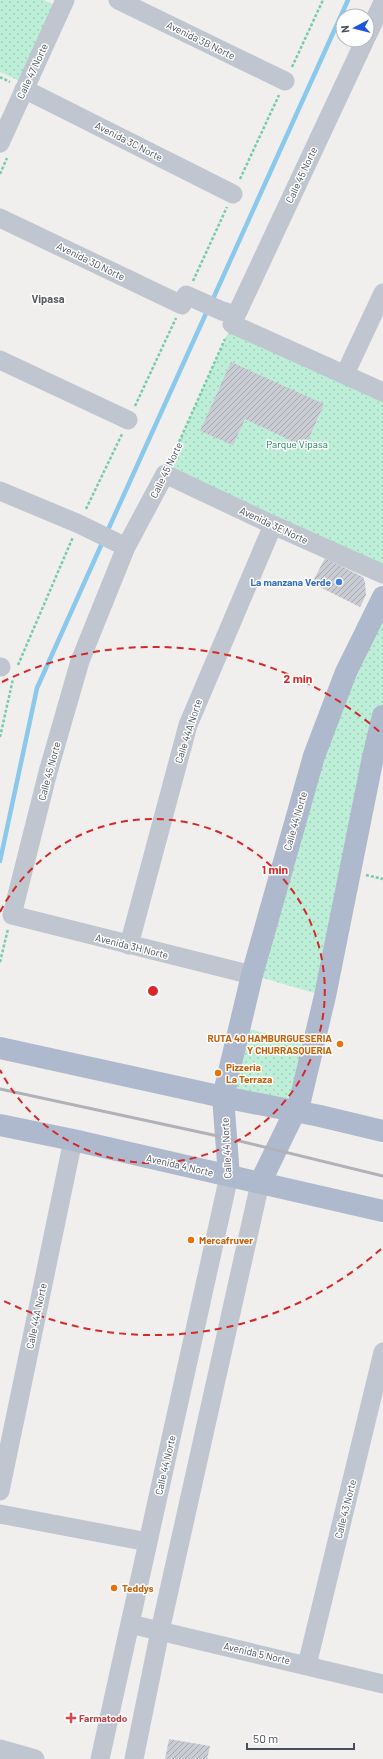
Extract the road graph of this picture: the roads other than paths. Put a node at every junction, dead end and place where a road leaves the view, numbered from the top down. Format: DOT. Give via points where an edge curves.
graph roads {
  1 [pos="118,0"];
  2 [pos="59,2"];
  3 [pos="383,2"];
  4 [pos="375,19"];
  5 [pos="361,48"];
  6 [pos="285,81"];
  7 [pos="19,86"];
  8 [pos="0,143"];
  9 [pos="233,194"];
  10 [pos="0,218"];
  11 [pos="383,293"];
  12 [pos="230,316"];
  13 [pos="0,360"];
  14 [pos="344,374"];
  15 [pos="383,392"];
  16 [pos="128,420"];
  17 [pos="166,474"];
  18 [pos="0,491"];
  19 [pos="273,525"];
  20 [pos="126,547"];
  21 [pos="383,574"];
  22 [pos="383,597"];
  23 [pos="383,716"];
  24 [pos="12,915"];
  25 [pos="129,945"];
  26 [pos="252,975"];
  27 [pos="0,1048"];
  28 [pos="223,1097"];
  29 [pos="296,1110"];
  30 [pos="0,1125"];
  31 [pos="383,1131"];
  32 [pos="73,1140"];
  33 [pos="230,1176"];
  34 [pos="260,1183"];
  35 [pos="383,1211"];
  36 [pos="383,1352"];
  37 [pos="0,1491"];
  38 [pos="0,1514"];
  39 [pos="148,1542"];
  40 [pos="130,1624"];
  41 [pos="160,1631"];
  42 [pos="307,1665"];
  43 [pos="383,1684"];
  44 [pos="0,1749"];
  45 [pos="35,1759"];
  46 [pos="100,1759"];
  47 [pos="134,1759"];
  1 -- 6 [label="street, Avenida 3B Norte"];
  2 -- 7 [label="street, Calle 47 Norte"];
  3 -- 4 [label="street"];
  5 -- 12 [label="street, Calle 45 Norte"];
  7 -- 8 [label="street, Calle 47 Norte"];
  7 -- 9 [label="street, Avenida 3C Norte"];
  10 -- 12 [label="street, Avenida 3D Norte" via="184,300 204,302"];
  11 -- 14 [label="street"];
  12 -- 14 [label="street"];
  13 -- 16 [label="street"];
  14 -- 15 [label="street"];
  17 -- 19 [label="street, Avenida 3E Norte"];
  17 -- 20 [label="street, Calle 45 Norte"];
  18 -- 20 [label="street"];
  19 -- 21 [label="street, Avenida 3E Norte"];
  19 -- 25 [label="street, Calle 44A Norte" via="188,725"];
  20 -- 24 [label="street, Calle 45 Norte" via="80,662 48,772"];
  22 -- 26 [label="main road, Calle 44 Norte" via="346,672 314,756"];
  23 -- 29 [label="main road" via="325,996"];
  24 -- 25 [label="street, Avenida 3H Norte"];
  25 -- 26 [label="street, Avenida 3H Norte"];
  26 -- 28 [label="main road, Calle 44 Norte"];
  27 -- 28 [label="main road"];
  28 -- 29 [label="main road"];
  28 -- 33 [label="main road, Calle 44 Norte"];
  29 -- 31 [label="main road"];
  29 -- 34 [label="main road"];
  30 -- 32 [label="main road, Avenida 4 Norte"];
  32 -- 33 [label="main road, Avenida 4 Norte"];
  32 -- 37 [label="street, Calle 44A Norte"];
  33 -- 34 [label="main road, Avenida 4 Norte"];
  33 -- 39 [label="street, Calle 44 Norte"];
  34 -- 35 [label="main road, Avenida 4 Norte"];
  34 -- 41 [label="street"];
  36 -- 42 [label="street, Calle 43 Norte"];
  38 -- 39 [label="street"];
  39 -- 40 [label="street, Calle 44 Norte"];
  40 -- 41 [label="street, Avenida 5 Norte"];
  40 -- 46 [label="street, Calle 44 Norte"];
  41 -- 42 [label="street, Avenida 5 Norte"];
  41 -- 47 [label="street"];
  42 -- 43 [label="street, Avenida 5 Norte"];
  44 -- 45 [label="street"];
}
